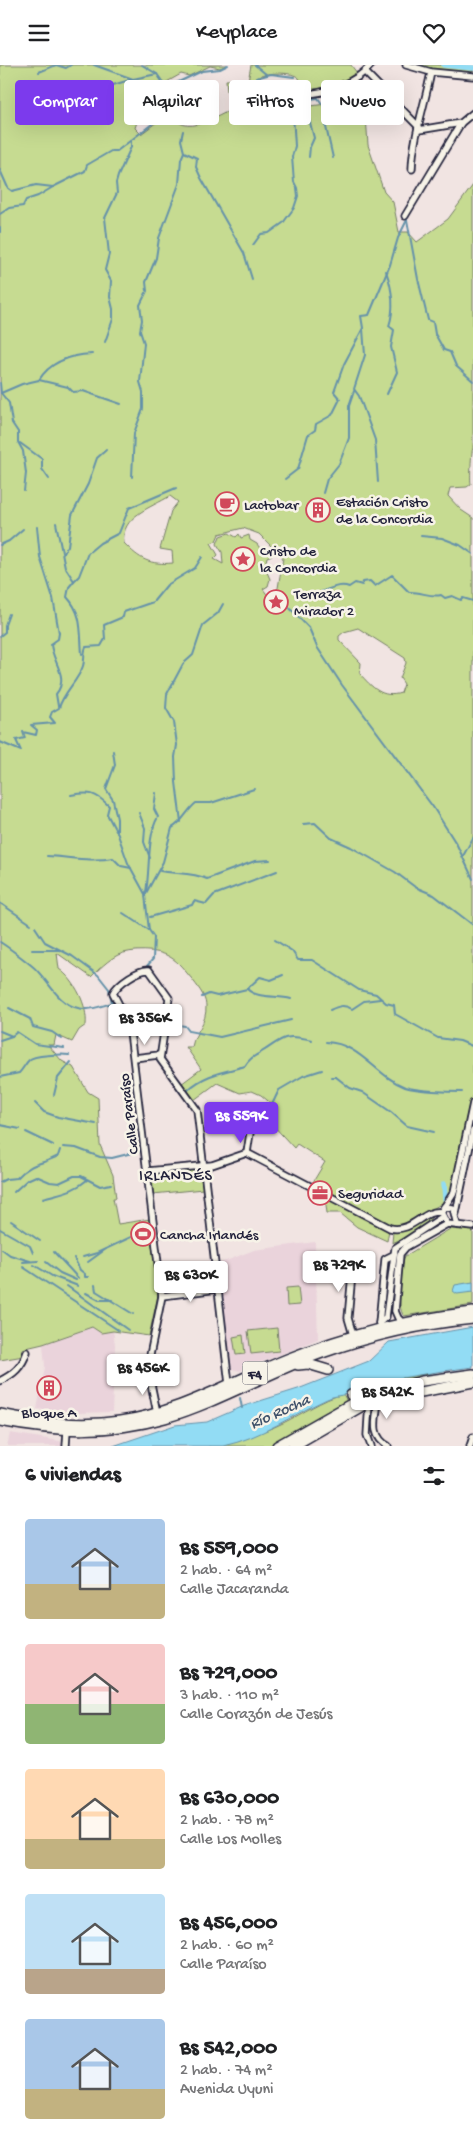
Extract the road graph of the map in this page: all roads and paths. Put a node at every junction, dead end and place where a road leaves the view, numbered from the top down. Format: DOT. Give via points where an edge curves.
graph roads {
  1 [pos="371,65"];
  2 [pos="406,65"];
  3 [pos="431,72"];
  4 [pos="365,73"];
  5 [pos="473,76"];
  6 [pos="311,94"];
  7 [pos="473,113"];
  8 [pos="461,123"];
  9 [pos="419,129"];
  10 [pos="412,169"];
  11 [pos="404,216"];
  12 [pos="159,1055"];
  13 [pos="134,1058"];
  14 [pos="473,1103"];
  15 [pos="473,1131"];
  16 [pos="250,1133"];
  17 [pos="247,1153"];
  18 [pos="203,1166"];
  19 [pos="148,1171"];
  20 [pos="442,1212"];
  21 [pos="456,1213"];
  22 [pos="447,1224"];
  23 [pos="457,1225"];
  24 [pos="473,1227"];
  25 [pos="353,1263"];
  26 [pos="218,1289"];
  27 [pos="162,1296"];
  28 [pos="473,1312"];
  29 [pos="473,1319"];
  30 [pos="403,1323"];
  31 [pos="378,1326"];
  32 [pos="353,1335"];
  33 [pos="27,1352"];
  34 [pos="285,1367"];
  35 [pos="328,1370"];
  36 [pos="473,1373"];
  37 [pos="0,1381"];
  38 [pos="473,1382"];
  39 [pos="229,1384"];
  40 [pos="354,1397"];
  41 [pos="374,1400"];
  42 [pos="157,1413"];
  43 [pos="0,1414"];
  44 [pos="0,1421"];
  45 [pos="66,1431"];
  46 [pos="473,1437"];
  47 [pos="471,1445"];
  48 [pos="66,1446"];
  49 [pos="277,1446"];
  50 [pos="293,1446"];
  51 [pos="371,1446"];
  52 [pos="388,1446"];
  1 -- 4 [label="street"];
  2 -- 3 [label="street"];
  3 -- 5 [label="street"];
  3 -- 9 [label="street"];
  4 -- 6 [label="street"];
  4 -- 9 [label="street"];
  7 -- 8 [label="street"];
  8 -- 9 [label="street"];
  8 -- 11 [label="street"];
  9 -- 10 [label="street" via="412,153"];
  12 -- 13 [label="street"];
  12 -- 13 [label="street, Calle Paraíso" via="170,1003 150,970 144,969 116,987 113,993 129,1024"];
  12 -- 18 [label="street" via="197,1110"];
  13 -- 19 [label="street, Calle Paraíso"];
  14 -- 20 [label="street" via="454,1192"];
  15 -- 21 [label="street"];
  16 -- 17 [label="street"];
  17 -- 18 [label="street"];
  17 -- 20 [label="street" via="390,1228 406,1228 432,1213"];
  18 -- 19 [label="street"];
  18 -- 26 [label="street"];
  19 -- 27 [label="street, Calle Paraíso"];
  20 -- 21 [label="street" via="452,1207"];
  20 -- 22 [label="street"];
  20 -- 31 [label="street" via="385,1259"];
  21 -- 23 [label="street"];
  22 -- 23 [label="street"];
  22 -- 30 [label="street" via="402,1251 398,1261 395,1311"];
  23 -- 24 [label="street"];
  25 -- 32 [label="street" via="348,1318"];
  26 -- 27 [label="street"];
  26 -- 39 [label="street"];
  27 -- 42 [label="street, Calle Paraíso" via="149,1374"];
  28 -- 30 [label="main road, F4"];
  29 -- 34 [label="main road, F4" via="433,1324 354,1342"];
  30 -- 31 [label="main road, F4"];
  31 -- 32 [label="main road, F4"];
  32 -- 39 [label="main road, F4"];
  33 -- 37 [label="street" via="15,1372"];
  34 -- 35 [label="main road" via="308,1364"];
  34 -- 45 [label="main road, F4" via="166,1418 117,1429"];
  36 -- 40 [label="main road"];
  38 -- 41 [label="main road"];
  39 -- 42 [label="main road, F4"];
  40 -- 41 [label="main road"];
  40 -- 49 [label="main road"];
  41 -- 50 [label="main road"];
  41 -- 51 [label="street" via="367,1435"];
  41 -- 52 [label="street" via="375,1434"];
  42 -- 43 [label="main road, F4" via="120,1421 80,1424"];
  44 -- 45 [label="main road, F4"];
  45 -- 48 [label="street"];
  46 -- 47 [label="street"];
}
